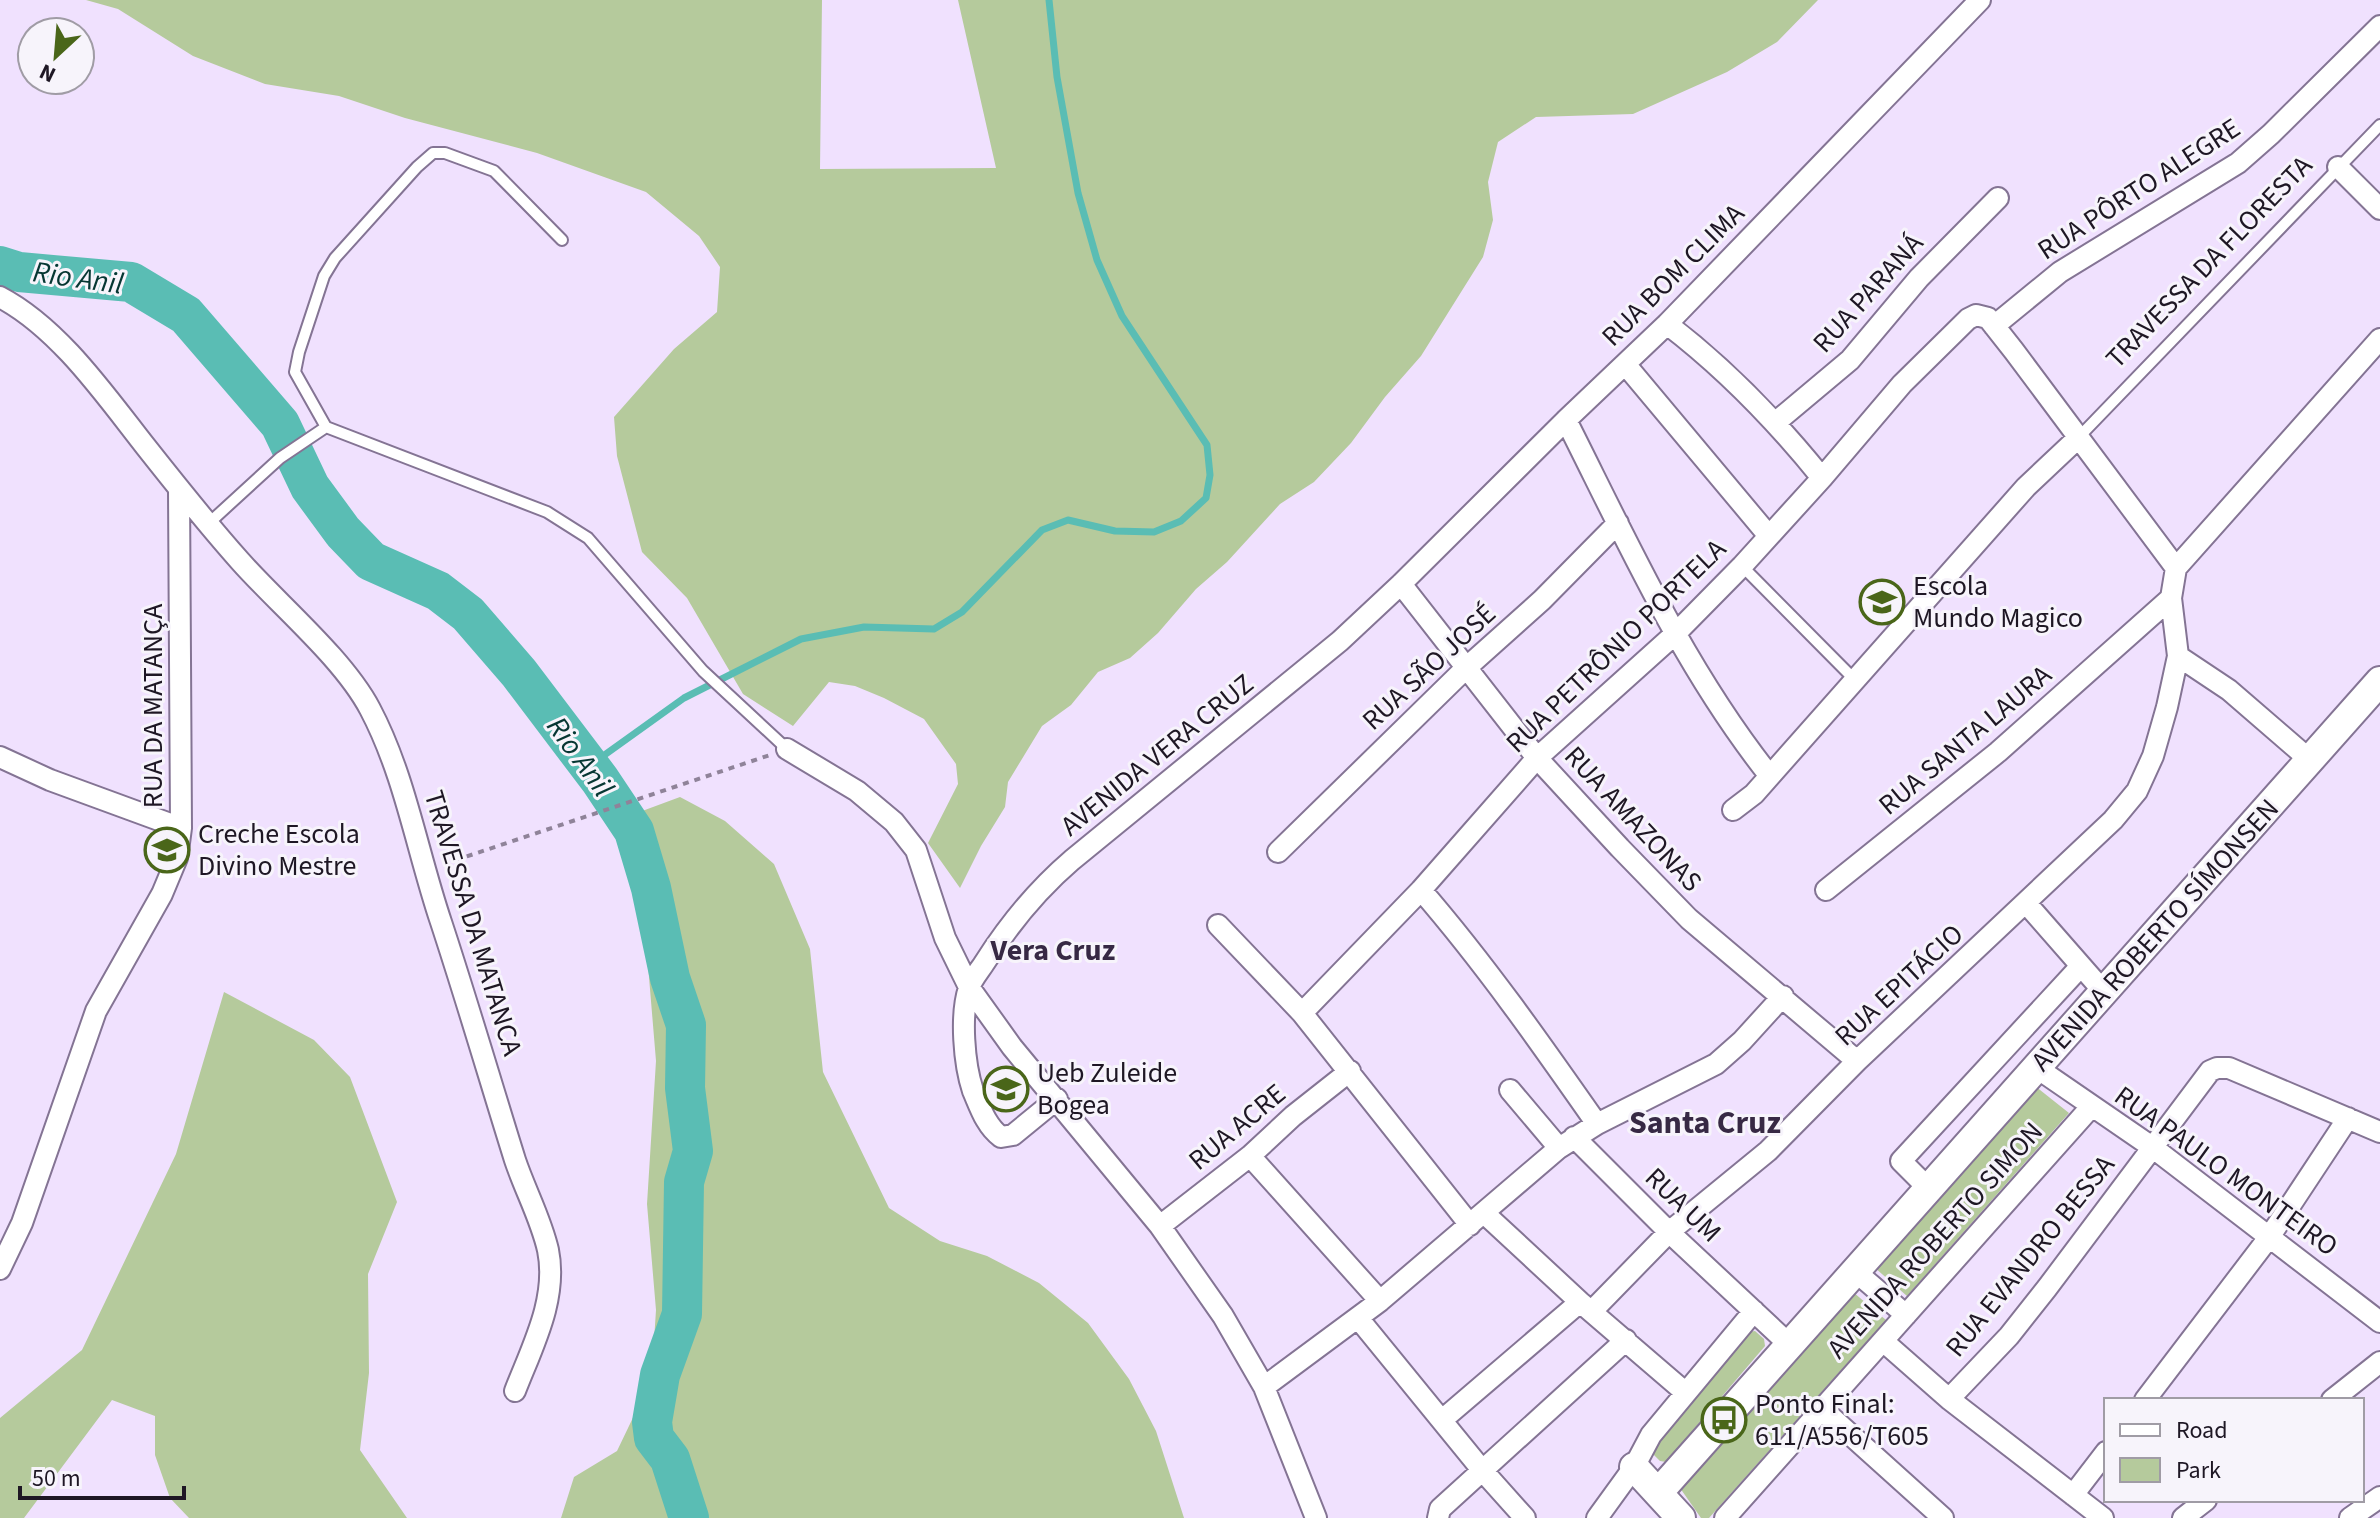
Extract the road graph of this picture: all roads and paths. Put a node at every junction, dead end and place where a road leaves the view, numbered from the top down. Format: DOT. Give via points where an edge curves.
graph roads {
  1 [pos="1980,0"];
  2 [pos="2380,26"];
  3 [pos="2380,125"];
  4 [pos="2338,167"];
  5 [pos="1998,198"];
  6 [pos="2380,209"];
  7 [pos="562,240"];
  8 [pos="0,297"];
  9 [pos="1667,324"];
  10 [pos="1994,326"];
  11 [pos="2380,339"];
  12 [pos="1625,364"];
  13 [pos="1566,420"];
  14 [pos="1776,422"];
  15 [pos="326,427"];
  16 [pos="2078,438"];
  17 [pos="1822,478"];
  18 [pos="179,489"];
  19 [pos="209,523"];
  20 [pos="1618,523"];
  21 [pos="1769,536"];
  22 [pos="1742,566"];
  23 [pos="2176,568"];
  24 [pos="1401,584"];
  25 [pos="2171,598"];
  26 [pos="1675,634"];
  27 [pos="2178,656"];
  28 [pos="1466,668"];
  29 [pos="1854,679"];
  30 [pos="2380,681"];
  31 [pos="787,749"];
  32 [pos="0,757"];
  33 [pos="1537,758"];
  34 [pos="2310,760"];
  35 [pos="1769,775"];
  36 [pos="1733,810"];
  37 [pos="181,828"];
  38 [pos="1278,852"];
  39 [pos="424,871"];
  40 [pos="1421,890"];
  41 [pos="1826,890"];
  42 [pos="2026,903"];
  43 [pos="1218,925"];
  44 [pos="2081,966"];
  45 [pos="969,987"];
  46 [pos="2104,992"];
  47 [pos="1783,996"];
  48 [pos="1295,1006"];
  49 [pos="1857,1061"];
  50 [pos="2037,1068"];
  51 [pos="1350,1071"];
  52 [pos="1976,1080"];
  53 [pos="1510,1090"];
  54 [pos="1057,1099"];
  55 [pos="2003,1106"];
  56 [pos="2091,1107"];
  57 [pos="2348,1118"];
  58 [pos="1597,1124"];
  59 [pos="2380,1132"];
  60 [pos="1566,1143"];
  61 [pos="2152,1147"];
  62 [pos="1250,1156"];
  63 [pos="1929,1189"];
  64 [pos="1477,1219"];
  65 [pos="1160,1226"];
  66 [pos="1669,1232"];
  67 [pos="2270,1236"];
  68 [pos="0,1269"];
  69 [pos="1856,1272"];
  70 [pos="1380,1301"];
  71 [pos="1586,1307"];
  72 [pos="1754,1311"];
  73 [pos="1906,1315"];
  74 [pos="1358,1318"];
  75 [pos="2380,1322"];
  76 [pos="1626,1340"];
  77 [pos="1883,1341"];
  78 [pos="1791,1346"];
  79 [pos="2380,1362"];
  80 [pos="1264,1387"];
  81 [pos="515,1391"];
  82 [pos="1686,1393"];
  83 [pos="2147,1398"];
  84 [pos="2335,1398"];
  85 [pos="1949,1399"];
  86 [pos="1822,1409"];
  87 [pos="1442,1420"];
  88 [pos="2104,1455"];
  89 [pos="1634,1467"];
  90 [pos="1482,1470"];
  91 [pos="1658,1493"];
  92 [pos="2073,1495"];
  93 [pos="2380,1497"];
  94 [pos="2203,1502"];
  95 [pos="1316,1518"];
  96 [pos="1438,1518"];
  97 [pos="1525,1518"];
  98 [pos="1597,1518"];
  99 [pos="1681,1518"];
  100 [pos="1725,1518"];
  101 [pos="1943,1518"];
  102 [pos="2103,1518"];
  103 [pos="2183,1518"];
  104 [pos="2350,1518"];
  1 -- 9 [label="street, RUA BOM CLIMA"];
  2 -- 10 [label="street, RUA PÔRTO ALEGRE" via="2238,163 2060,272"];
  3 -- 4 [label="lane, TRAVESSA DA FLORESTA"];
  4 -- 6 [label="street"];
  4 -- 16 [label="lane, TRAVESSA DA FLORESTA"];
  5 -- 14 [label="street, RUA PARANÁ" via="1919,278 1850,360"];
  7 -- 15 [label="lane" via="494,171 433,153 324,276 295,372"];
  8 -- 18 [label="street" via="50,333"];
  9 -- 12 [label="street, RUA BOM CLIMA"];
  9 -- 14 [label="street"];
  10 -- 16 [label="street"];
  10 -- 17 [label="street, RUA PETRÔNIO PORTELA" via="1983,314 1968,319 1902,384"];
  11 -- 23 [label="street"];
  12 -- 13 [label="street, RUA BOM CLIMA"];
  12 -- 21 [label="street"];
  13 -- 20 [label="street"];
  13 -- 24 [label="street, RUA BOM CLIMA"];
  14 -- 17 [label="street"];
  15 -- 19 [label="lane" via="280,458"];
  15 -- 31 [label="lane" via="547,512 588,538 703,671"];
  16 -- 23 [label="street"];
  16 -- 29 [label="street, TRAVESSA DA FLORESTA" via="2026,487"];
  17 -- 21 [label="street, RUA PETRÔNIO PORTELA"];
  18 -- 19 [label="street"];
  18 -- 37 [label="street, RUA DA MATANÇA"];
  19 -- 39 [label="street, TRAVESSA DA MATANCA" via="369,706 390,751"];
  20 -- 26 [label="street"];
  20 -- 28 [label="street, RUA SÃO JOSÉ"];
  21 -- 22 [label="street, RUA PETRÔNIO PORTELA"];
  22 -- 26 [label="street, RUA PETRÔNIO PORTELA"];
  22 -- 29 [label="lane"];
  23 -- 25 [label="street"];
  24 -- 28 [label="street, RUA AMAZONAS"];
  24 -- 45 [label="street, AVENIDA VERA CRUZ" via="1340,641 1046,883"];
  25 -- 27 [label="street, RUA EPITÁCIO"];
  25 -- 41 [label="street, RUA SANTA LAURA" via="1998,752"];
  26 -- 33 [label="street, RUA PETRÔNIO PORTELA"];
  26 -- 35 [label="street" via="1740,739"];
  27 -- 34 [label="street" via="2229,690"];
  27 -- 42 [label="street, RUA EPITÁCIO" via="2153,756 2137,791"];
  28 -- 33 [label="street, RUA AMAZONAS"];
  28 -- 38 [label="street, RUA SÃO JOSÉ"];
  29 -- 35 [label="street, TRAVESSA DA FLORESTA"];
  30 -- 34 [label="street, AVENIDA ROBERTO SÍMONSEN"];
  31 -- 39 [label="path"];
  31 -- 45 [label="street" via="857,791 909,840"];
  32 -- 37 [label="street"];
  33 -- 40 [label="street, RUA PETRÔNIO PORTELA"];
  33 -- 47 [label="street, RUA AMAZONAS" via="1689,919"];
  34 -- 46 [label="street, AVENIDA ROBERTO SÍMONSEN"];
  35 -- 36 [label="street, TRAVESSA DA FLORESTA"];
  37 -- 68 [label="street, RUA DA MATANÇA" via="171,876 96,1011 22,1223"];
  39 -- 81 [label="street, TRAVESSA DA MATANCA" via="548,1251 549,1302"];
  40 -- 48 [label="street, RUA PETRÔNIO PORTELA"];
  40 -- 58 [label="street" via="1506,994"];
  42 -- 44 [label="street"];
  42 -- 49 [label="street, RUA EPITÁCIO"];
  43 -- 48 [label="street"];
  44 -- 46 [label="street"];
  44 -- 52 [label="street, AVENIDA ROBERTO SÍMONSEN"];
  45 -- 54 [label="street"];
  45 -- 54 [label="street" via="969,1080 994,1132 1013,1135"];
  46 -- 50 [label="street, AVENIDA ROBERTO SÍMONSEN"];
  47 -- 49 [label="street, RUA AMAZONAS"];
  47 -- 58 [label="street" via="1716,1064"];
  48 -- 51 [label="street"];
  49 -- 66 [label="street, RUA EPITÁCIO" via="1768,1151"];
  50 -- 55 [label="street, AVENIDA ROBERTO SÍMONSEN"];
  50 -- 56 [label="street, RUA PAULO MONTEIRO"];
  51 -- 62 [label="street, RUA ACRE"];
  51 -- 64 [label="street"];
  52 -- 55 [label="street"];
  52 -- 63 [label="street, AVENIDA ROBERTO SÍMONSEN" via="1901,1161"];
  53 -- 60 [label="street, RUA UM"];
  54 -- 65 [label="street"];
  55 -- 63 [label="street, AVENIDA ROBERTO SÍMONSEN"];
  56 -- 61 [label="street, RUA PAULO MONTEIRO"];
  56 -- 73 [label="street, AVENIDA ROBERTO SIMON"];
  57 -- 59 [label="street"];
  57 -- 61 [label="street, RUA EVANDRO BESSA" via="2229,1068 2217,1068"];
  57 -- 67 [label="street"];
  58 -- 60 [label="street"];
  60 -- 64 [label="street"];
  60 -- 66 [label="street, RUA UM"];
  61 -- 67 [label="street, RUA PAULO MONTEIRO"];
  61 -- 85 [label="street, RUA EVANDRO BESSA" via="2028,1312"];
  62 -- 65 [label="street, RUA ACRE"];
  62 -- 70 [label="street"];
  63 -- 69 [label="street, AVENIDA ROBERTO SÍMONSEN"];
  64 -- 70 [label="street"];
  64 -- 71 [label="street"];
  65 -- 80 [label="street" via="1223,1316"];
  66 -- 71 [label="street, RUA EPITÁCIO"];
  66 -- 72 [label="street, RUA UM"];
  67 -- 75 [label="street, RUA PAULO MONTEIRO"];
  67 -- 83 [label="street"];
  69 -- 73 [label="street"];
  69 -- 78 [label="street, AVENIDA ROBERTO SÍMONSEN"];
  70 -- 74 [label="street"];
  71 -- 76 [label="street"];
  71 -- 87 [label="street, RUA EPITÁCIO"];
  72 -- 78 [label="street"];
  72 -- 82 [label="street"];
  73 -- 77 [label="street, AVENIDA ROBERTO SIMON"];
  74 -- 80 [label="street"];
  74 -- 87 [label="street"];
  76 -- 82 [label="street"];
  76 -- 90 [label="street"];
  77 -- 85 [label="street"];
  77 -- 86 [label="street, AVENIDA ROBERTO SIMON"];
  78 -- 91 [label="street, AVENIDA ROBERTO SÍMONSEN"];
  79 -- 84 [label="street"];
  80 -- 95 [label="street"];
  82 -- 89 [label="street" via="1651,1435"];
  85 -- 92 [label="street"];
  86 -- 100 [label="street, AVENIDA ROBERTO SIMON"];
  86 -- 101 [label="street"];
  87 -- 90 [label="street"];
  88 -- 92 [label="street"];
  89 -- 91 [label="street"];
  89 -- 98 [label="street"];
  90 -- 96 [label="street" via="1440,1509"];
  90 -- 97 [label="street"];
  91 -- 99 [label="street"];
  92 -- 102 [label="street"];
  93 -- 104 [label="street"];
  94 -- 103 [label="street"];
}
